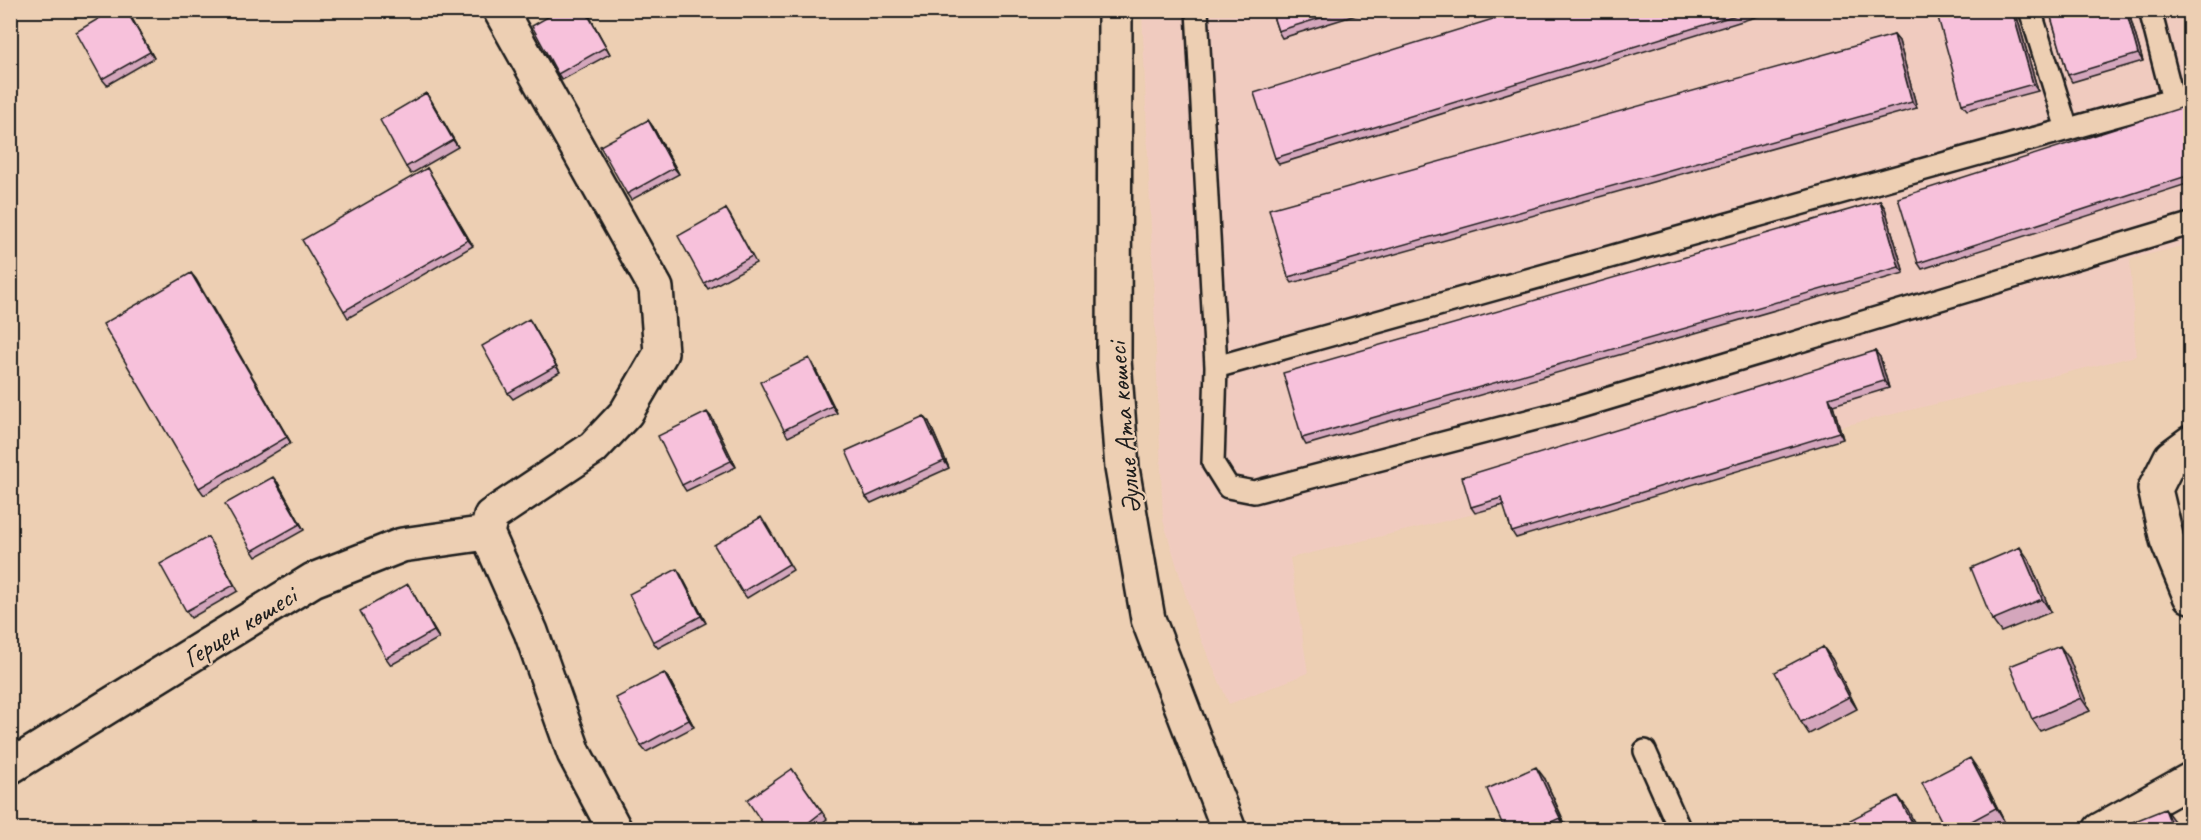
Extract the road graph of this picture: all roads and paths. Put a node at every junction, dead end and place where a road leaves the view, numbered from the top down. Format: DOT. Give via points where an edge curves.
graph roads {
  1 [pos="500,10"];
  2 [pos="1115,10"];
  3 [pos="1197,10"];
  4 [pos="2030,10"];
  5 [pos="2150,10"];
  6 [pos="2182,97"];
  7 [pos="2067,129"];
  8 [pos="2190,224"];
  9 [pos="1216,367"];
  10 [pos="2190,443"];
  11 [pos="487,533"];
  12 [pos="2190,596"];
  13 [pos="1645,751"];
  14 [pos="10,767"];
  15 [pos="2190,780"];
  16 [pos="615,830"];
  17 [pos="1229,830"];
  18 [pos="1680,830"];
  19 [pos="2100,830"];
  1 -- 11 [label="street" via="656,288 661,353 626,413 592,448 491,516"];
  2 -- 17 [label="street, Әулие Ата көшесі" via="1114,360 1122,468 1148,619"];
  3 -- 9 [label="lane"];
  4 -- 7 [label="lane"];
  5 -- 6 [label="lane"];
  6 -- 7 [label="lane"];
  7 -- 9 [label="lane"];
  8 -- 9 [label="lane" via="1570,410 1254,492 1228,487 1213,463"];
  10 -- 12 [label="street" via="2171,457 2156,489 2167,540"];
  11 -- 14 [label="street, Герцен көшесі" via="402,545 313,580"];
  11 -- 16 [label="street" via="531,632 574,753"];
  13 -- 18 [label="lane"];
  15 -- 19 [label="street"];
}
